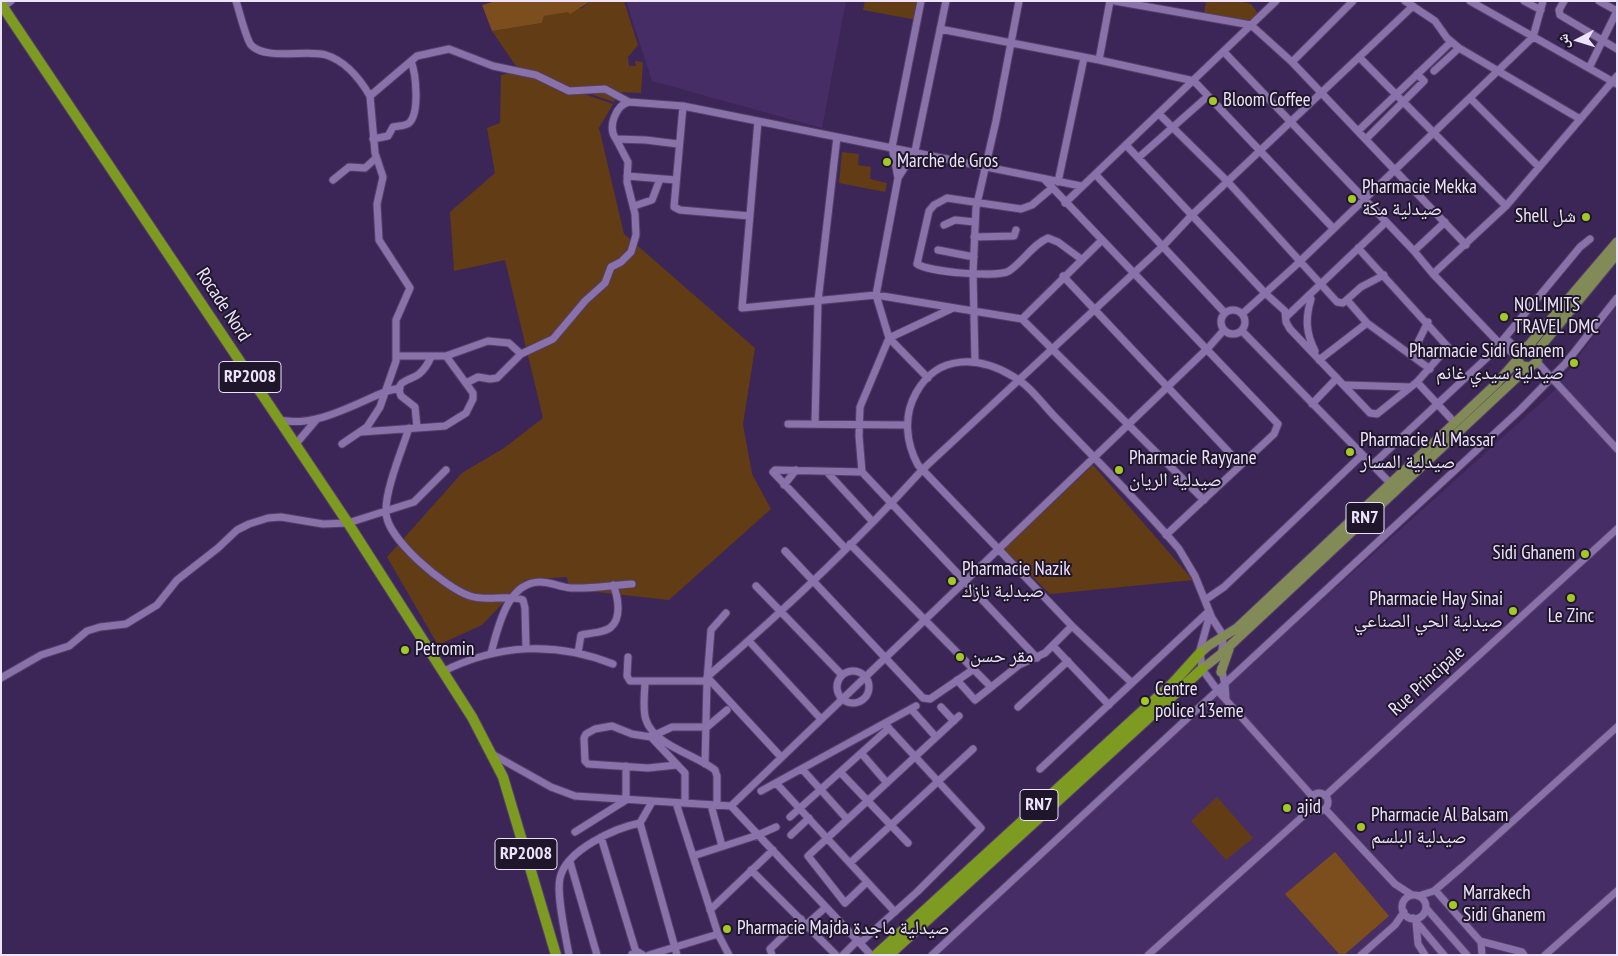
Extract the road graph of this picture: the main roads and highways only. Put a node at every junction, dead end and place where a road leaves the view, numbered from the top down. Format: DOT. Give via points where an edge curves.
graph roads {
  1 [pos="5,4"];
  2 [pos="1617,242"];
  3 [pos="1617,254"];
  4 [pos="1525,346"];
  5 [pos="1537,351"];
  6 [pos="1517,358"];
  7 [pos="1528,368"];
  8 [pos="1232,644"];
  9 [pos="1200,653"];
  10 [pos="1202,669"];
  11 [pos="1221,672"];
  12 [pos="492,754"];
  13 [pos="551,955"];
  14 [pos="556,955"];
  15 [pos="876,955"];
  16 [pos="889,955"];
  1 -- 12 [label="highway, Rocade Nord / RP2008" via="348,523 462,701"];
  2 -- 4 [label="main road, RN7"];
  3 -- 5 [label="main road"];
  4 -- 5 [label="main road"];
  4 -- 6 [label="main road, RN7"];
  5 -- 7 [label="main road, RN7" via="1537,362"];
  6 -- 7 [label="main road" via="1520,365"];
  6 -- 9 [label="main road, RN7" via="1502,378 1238,628"];
  7 -- 8 [label="main road, RN7"];
  8 -- 10 [label="main road, RN7"];
  8 -- 11 [label="main road"];
  9 -- 15 [label="highway, RN7" via="1172,684"];
  10 -- 16 [label="highway, RN7"];
  12 -- 13 [label="highway, Rocade Nord / RP2008"];
  12 -- 14 [label="highway, Rocade Nord / RP2008" via="505,784"];
}
